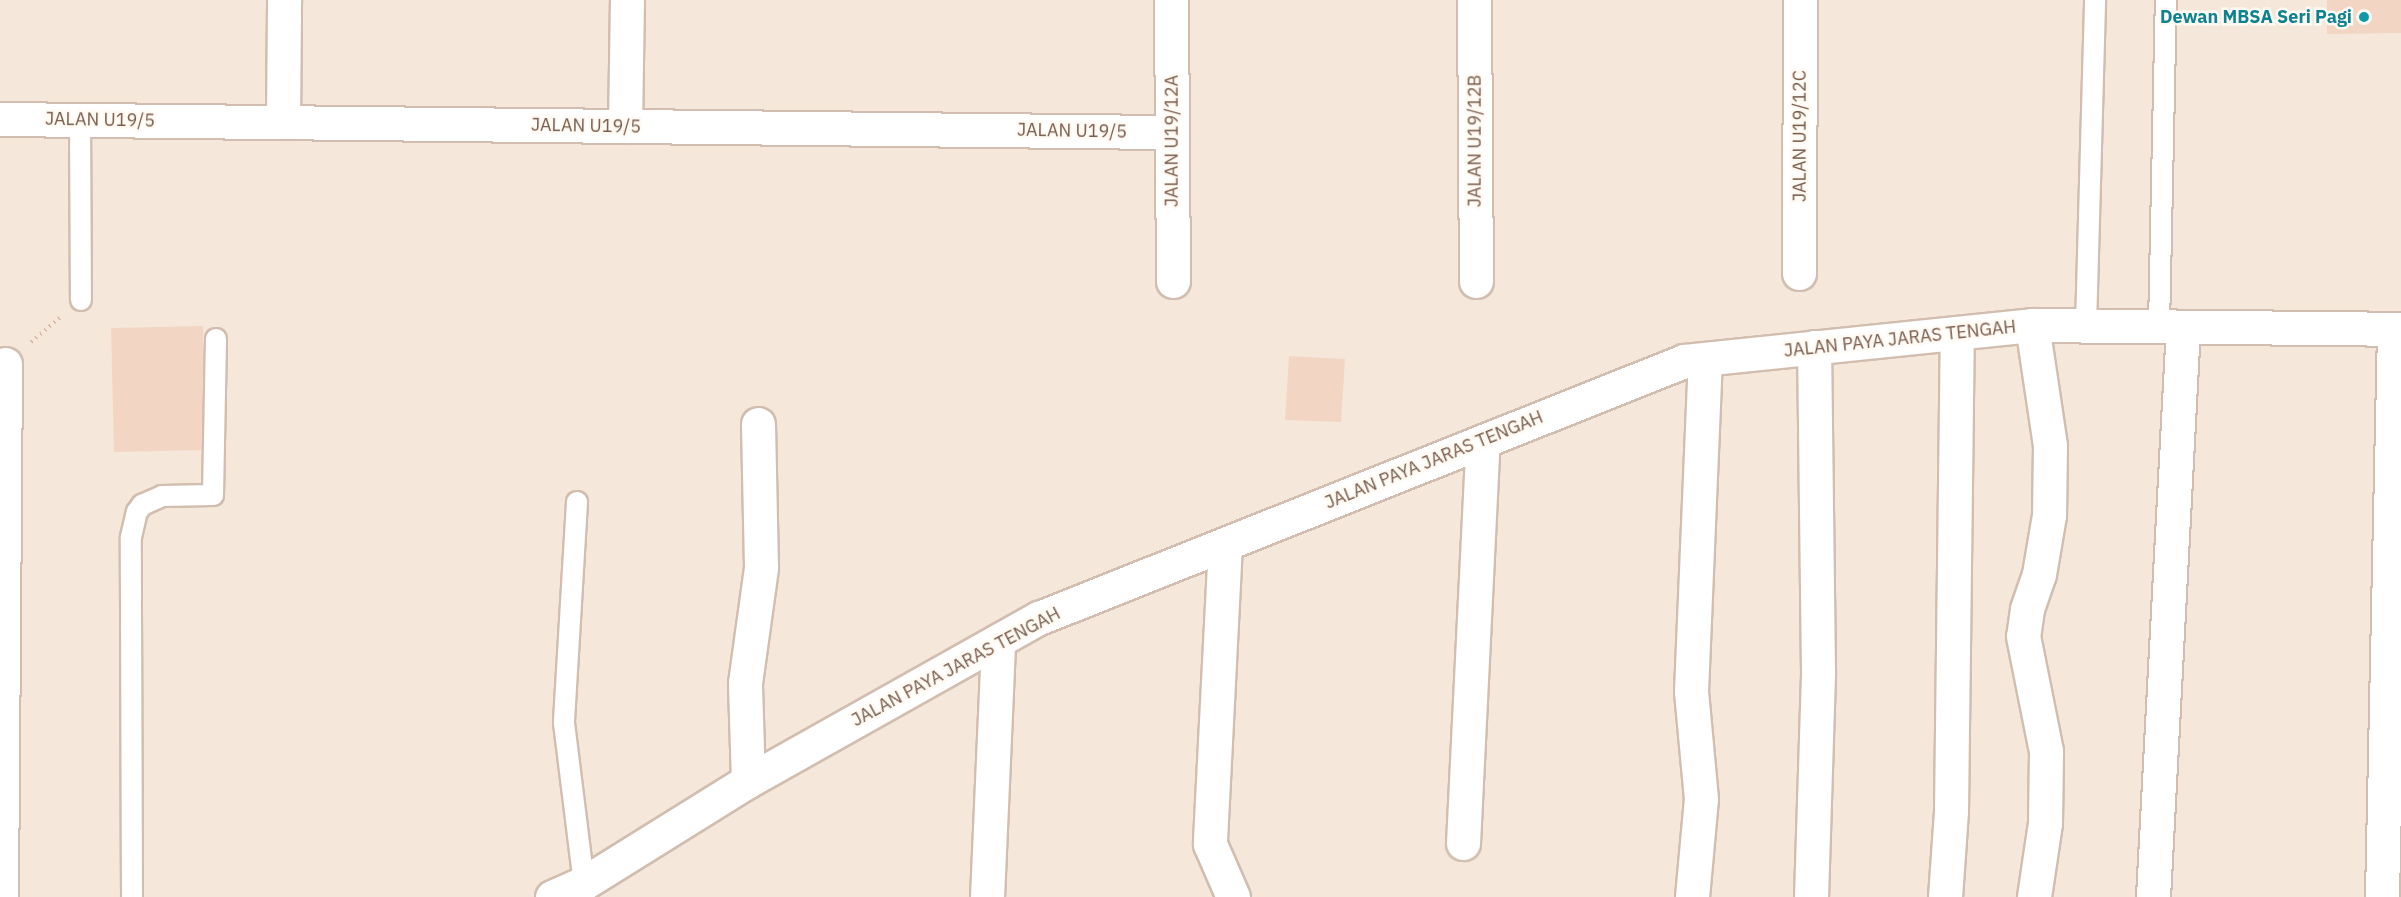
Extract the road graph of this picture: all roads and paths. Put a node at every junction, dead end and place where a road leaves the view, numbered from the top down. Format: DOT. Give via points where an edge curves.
graph roads {
  1 [pos="284,0"];
  2 [pos="627,0"];
  3 [pos="1170,0"];
  4 [pos="1474,0"];
  5 [pos="1800,0"];
  6 [pos="2095,0"];
  7 [pos="2166,0"];
  8 [pos="0,119"];
  9 [pos="80,120"];
  10 [pos="283,122"];
  11 [pos="626,126"];
  12 [pos="1172,132"];
  13 [pos="1799,273"];
  14 [pos="1173,281"];
  15 [pos="1476,281"];
  16 [pos="81,300"];
  17 [pos="2032,325"];
  18 [pos="2086,326"];
  19 [pos="2171,327"];
  20 [pos="2397,329"];
  21 [pos="1957,333"];
  22 [pos="216,339"];
  23 [pos="1814,347"];
  24 [pos="1705,358"];
  25 [pos="5,363"];
  26 [pos="758,424"];
  27 [pos="1483,441"];
  28 [pos="577,502"];
  29 [pos="1225,544"];
  30 [pos="998,641"];
  31 [pos="748,782"];
  32 [pos="1462,843"];
  33 [pos="584,883"];
  34 [pos="1,897"];
  35 [pos="132,897"];
  36 [pos="552,897"];
  37 [pos="987,897"];
  38 [pos="1233,897"];
  39 [pos="1692,897"];
  40 [pos="1810,897"];
  41 [pos="1945,897"];
  42 [pos="2034,897"];
  43 [pos="2153,897"];
  44 [pos="2382,897"];
  1 -- 10 [label="street"];
  2 -- 11 [label="street"];
  3 -- 12 [label="street, JALAN U19/12A"];
  4 -- 15 [label="street, JALAN U19/12B"];
  5 -- 13 [label="street, JALAN U19/12C"];
  6 -- 18 [label="lane"];
  7 -- 19 [label="lane"];
  8 -- 9 [label="street, JALAN U19/5"];
  9 -- 10 [label="street, JALAN U19/5"];
  9 -- 16 [label="lane"];
  10 -- 11 [label="street, JALAN U19/5"];
  11 -- 12 [label="street, JALAN U19/5"];
  12 -- 14 [label="street, JALAN U19/12A"];
  16 -- 25 [label="path"];
  17 -- 18 [label="street, JALAN PAYA JARAS TENGAH"];
  17 -- 21 [label="street, JALAN PAYA JARAS TENGAH"];
  17 -- 42 [label="street" via="2050,445 2049,515 2023,636 2046,751 2045,823"];
  18 -- 19 [label="street, JALAN PAYA JARAS TENGAH"];
  19 -- 20 [label="street, JALAN PAYA JARAS TENGAH"];
  19 -- 43 [label="street"];
  20 -- 44 [label="street"];
  21 -- 23 [label="street, JALAN PAYA JARAS TENGAH"];
  21 -- 41 [label="street" via="1951,811"];
  22 -- 35 [label="lane" via="213,495 162,496 142,505 130,537"];
  23 -- 24 [label="street, JALAN PAYA JARAS TENGAH"];
  23 -- 40 [label="street" via="1818,671"];
  24 -- 27 [label="street, JALAN PAYA JARAS TENGAH" via="1684,361"];
  24 -- 39 [label="street" via="1691,691 1701,799"];
  25 -- 34 [label="street"];
  26 -- 31 [label="street" via="761,567 745,684"];
  27 -- 29 [label="street, JALAN PAYA JARAS TENGAH"];
  27 -- 32 [label="street"];
  28 -- 33 [label="lane" via="564,723"];
  29 -- 30 [label="street, JALAN PAYA JARAS TENGAH" via="1039,618"];
  29 -- 38 [label="street" via="1210,844"];
  30 -- 31 [label="street, JALAN PAYA JARAS TENGAH"];
  30 -- 37 [label="street"];
  31 -- 33 [label="street, JALAN PAYA JARAS TENGAH"];
  33 -- 36 [label="street, JALAN PAYA JARAS TENGAH"];
}
